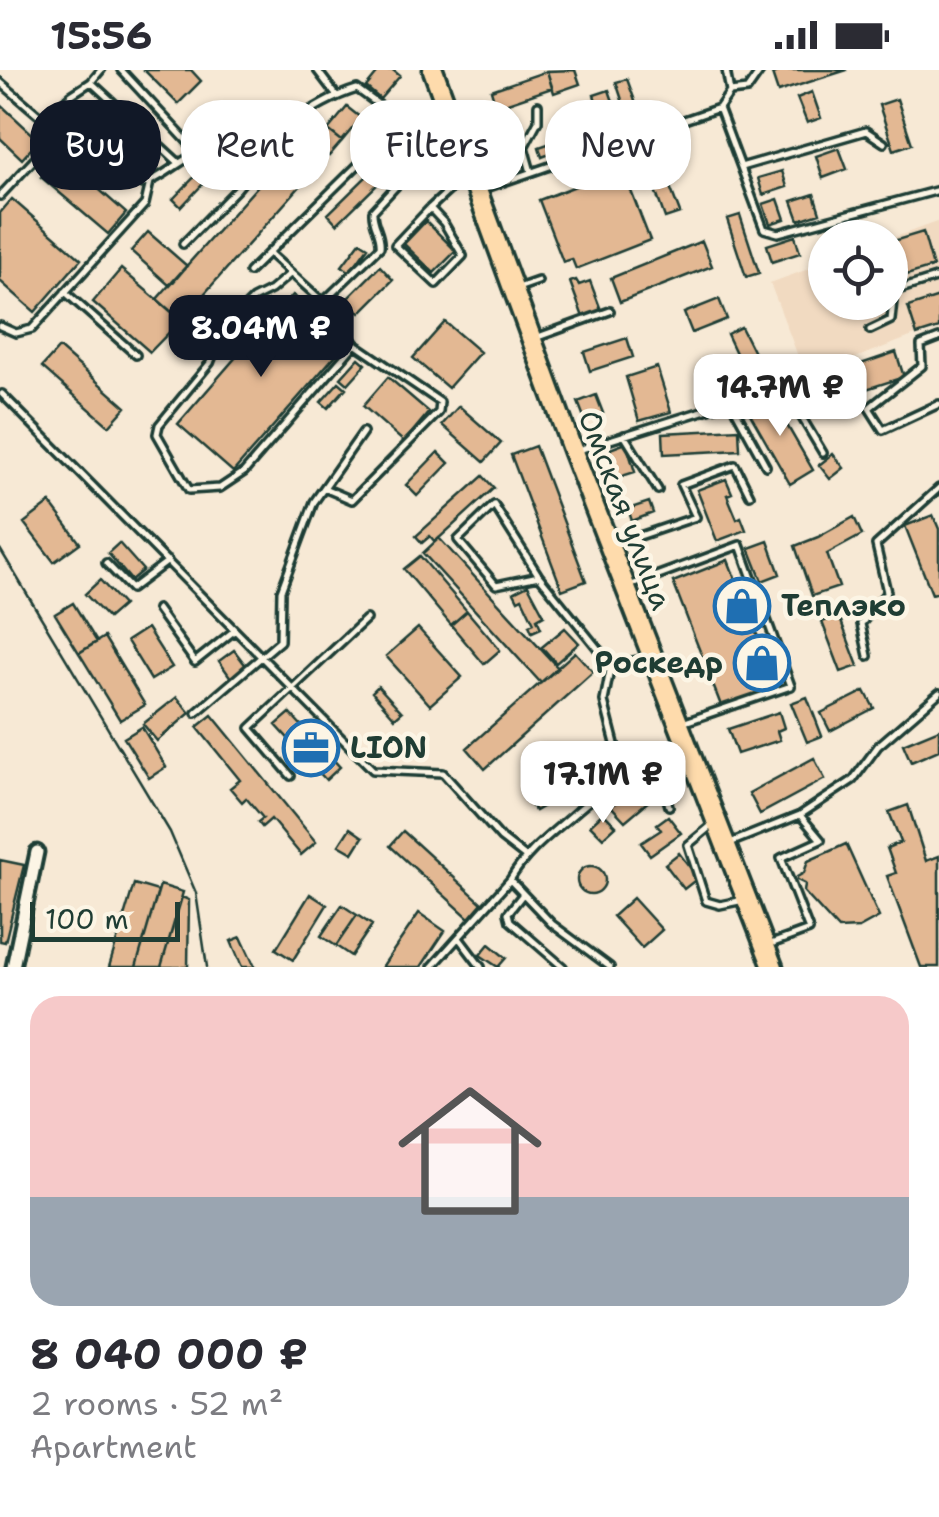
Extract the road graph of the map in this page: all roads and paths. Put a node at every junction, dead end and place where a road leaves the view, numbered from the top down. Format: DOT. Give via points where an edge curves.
graph roads {
  1 [pos="102,70"];
  2 [pos="121,70"];
  3 [pos="317,70"];
  4 [pos="433,70"];
  5 [pos="726,70"];
  6 [pos="761,70"];
  7 [pos="0,82"];
  8 [pos="91,82"];
  9 [pos="730,92"];
  10 [pos="336,95"];
  11 [pos="70,100"];
  12 [pos="328,100"];
  13 [pos="372,100"];
  14 [pos="444,100"];
  15 [pos="538,105"];
  16 [pos="30,107"];
  17 [pos="720,108"];
  18 [pos="181,135"];
  19 [pos="884,143"];
  20 [pos="179,163"];
  21 [pos="30,164"];
  22 [pos="741,167"];
  23 [pos="350,172"];
  24 [pos="531,172"];
  25 [pos="161,177"];
  26 [pos="148,190"];
  27 [pos="236,190"];
  28 [pos="391,190"];
  29 [pos="450,190"];
  30 [pos="939,190"];
  31 [pos="477,191"];
  32 [pos="0,196"];
  33 [pos="430,208"];
  34 [pos="183,244"];
  35 [pos="269,252"];
  36 [pos="249,272"];
  37 [pos="292,273"];
  38 [pos="939,277"];
  39 [pos="538,281"];
  40 [pos="513,290"];
  41 [pos="65,292"];
  42 [pos="323,302"];
  43 [pos="610,311"];
  44 [pos="0,326"];
  45 [pos="870,330"];
  46 [pos="939,338"];
  47 [pos="532,340"];
  48 [pos="356,344"];
  49 [pos="136,355"];
  50 [pos="2,394"];
  51 [pos="732,402"];
  52 [pos="939,404"];
  53 [pos="363,432"];
  54 [pos="624,435"];
  55 [pos="572,452"];
  56 [pos="823,453"];
  57 [pos="766,466"];
  58 [pos="324,488"];
  59 [pos="939,488"];
  60 [pos="658,490"];
  61 [pos="750,495"];
  62 [pos="610,546"];
  63 [pos="168,561"];
  64 [pos="106,563"];
  65 [pos="539,576"];
  66 [pos="626,588"];
  67 [pos="158,608"];
  68 [pos="366,619"];
  69 [pos="235,630"];
  70 [pos="868,656"];
  71 [pos="653,657"];
  72 [pos="262,658"];
  73 [pos="611,665"];
  74 [pos="291,687"];
  75 [pos="939,693"];
  76 [pos="196,714"];
  77 [pos="681,733"];
  78 [pos="650,755"];
  79 [pos="622,771"];
  80 [pos="291,776"];
  81 [pos="669,806"];
  82 [pos="800,815"];
  83 [pos="715,822"];
  84 [pos="726,845"];
  85 [pos="37,852"];
  86 [pos="524,856"];
  87 [pos="510,880"];
  88 [pos="523,894"];
  89 [pos="746,899"];
  90 [pos="459,938"];
  91 [pos="765,946"];
  92 [pos="12,967"];
  93 [pos="432,967"];
  94 [pos="481,967"];
  95 [pos="563,967"];
  96 [pos="610,967"];
  97 [pos="773,967"];
  1 -- 8 [label="lane"];
  2 -- 18 [label="lane"];
  3 -- 10 [label="lane"];
  4 -- 14 [label="main road, Омская улица"];
  5 -- 9 [label="lane"];
  6 -- 9 [label="lane" via="747,90"];
  7 -- 16 [label="lane"];
  8 -- 11 [label="lane"];
  8 -- 20 [label="lane"];
  9 -- 17 [label="lane"];
  10 -- 12 [label="lane"];
  10 -- 13 [label="lane" via="357,89"];
  15 -- 24 [label="lane" via="538,121 524,147"];
  17 -- 22 [label="lane"];
  17 -- 24 [label="lane"];
  19 -- 22 [label="lane" via="866,131"];
  20 -- 25 [label="lane"];
  21 -- 32 [label="lane"];
  22 -- 30 [label="lane" via="764,229 778,233"];
  23 -- 35 [label="lane"];
  24 -- 31 [label="lane"];
  26 -- 41 [label="lane" via="145,204"];
  27 -- 34 [label="lane"];
  28 -- 42 [label="lane" via="372,211 380,247"];
  29 -- 33 [label="lane"];
  31 -- 40 [label="main road, Омская улица"];
  33 -- 33 [label="lane" via="463,256 436,284 395,245"];
  35 -- 36 [label="lane"];
  35 -- 37 [label="lane"];
  37 -- 42 [label="lane"];
  37 -- 48 [label="lane" via="222,329 210,363 159,425 157,434 189,490 220,488 244,472"];
  38 -- 45 [label="lane" via="894,291 891,320"];
  39 -- 40 [label="lane"];
  40 -- 47 [label="main road, Омская улица"];
  41 -- 44 [label="lane" via="32,328 16,333"];
  41 -- 49 [label="lane"];
  42 -- 48 [label="lane"];
  43 -- 47 [label="lane"];
  46 -- 52 [label="lane" via="921,345 922,366 869,408 883,430"];
  47 -- 55 [label="main road, Омская улица"];
  48 -- 58 [label="lane" via="440,402 439,412 352,500"];
  50 -- 63 [label="lane"];
  51 -- 54 [label="lane"];
  51 -- 56 [label="lane" via="780,381"];
  51 -- 57 [label="lane"];
  53 -- 58 [label="lane"];
  54 -- 55 [label="lane"];
  54 -- 60 [label="lane"];
  55 -- 62 [label="main road, Омская улица"];
  58 -- 72 [label="lane" via="282,591 280,641"];
  59 -- 70 [label="lane" via="876,545 887,592 861,624"];
  61 -- 62 [label="lane" via="734,465 681,485 696,517"];
  62 -- 66 [label="main road, Омская улица"];
  63 -- 64 [label="lane" via="130,588"];
  63 -- 69 [label="lane"];
  65 -- 65 [label="lane" via="496,586 458,540 494,505"];
  65 -- 73 [label="lane"];
  66 -- 71 [label="main road, Омская улица"];
  66 -- 77 [label="lane" via="740,544 791,686"];
  67 -- 69 [label="lane" via="194,662"];
  68 -- 74 [label="lane"];
  69 -- 72 [label="lane"];
  71 -- 73 [label="lane"];
  71 -- 77 [label="main road, Омская улица"];
  72 -- 74 [label="lane"];
  72 -- 76 [label="lane"];
  73 -- 79 [label="lane" via="604,701"];
  74 -- 80 [label="lane" via="250,728"];
  74 -- 86 [label="lane" via="372,770 444,773"];
  75 -- 82 [label="lane" via="878,746 853,780"];
  77 -- 78 [label="lane"];
  77 -- 83 [label="main road, Омская улица"];
  78 -- 79 [label="lane"];
  78 -- 81 [label="lane"];
  79 -- 86 [label="lane"];
  82 -- 84 [label="lane"];
  82 -- 91 [label="lane" via="821,840 780,858 809,930"];
  83 -- 84 [label="main road, Омская улица"];
  83 -- 89 [label="lane" via="688,845 706,901"];
  84 -- 89 [label="main road, Омская улица"];
  85 -- 92 [label="street"];
  86 -- 87 [label="lane"];
  87 -- 88 [label="lane"];
  87 -- 90 [label="lane"];
  88 -- 95 [label="lane" via="508,913 510,921"];
  88 -- 96 [label="lane"];
  89 -- 91 [label="main road, Омская улица"];
  90 -- 93 [label="lane"];
  90 -- 94 [label="lane"];
  91 -- 97 [label="main road, Омская улица"];
}
